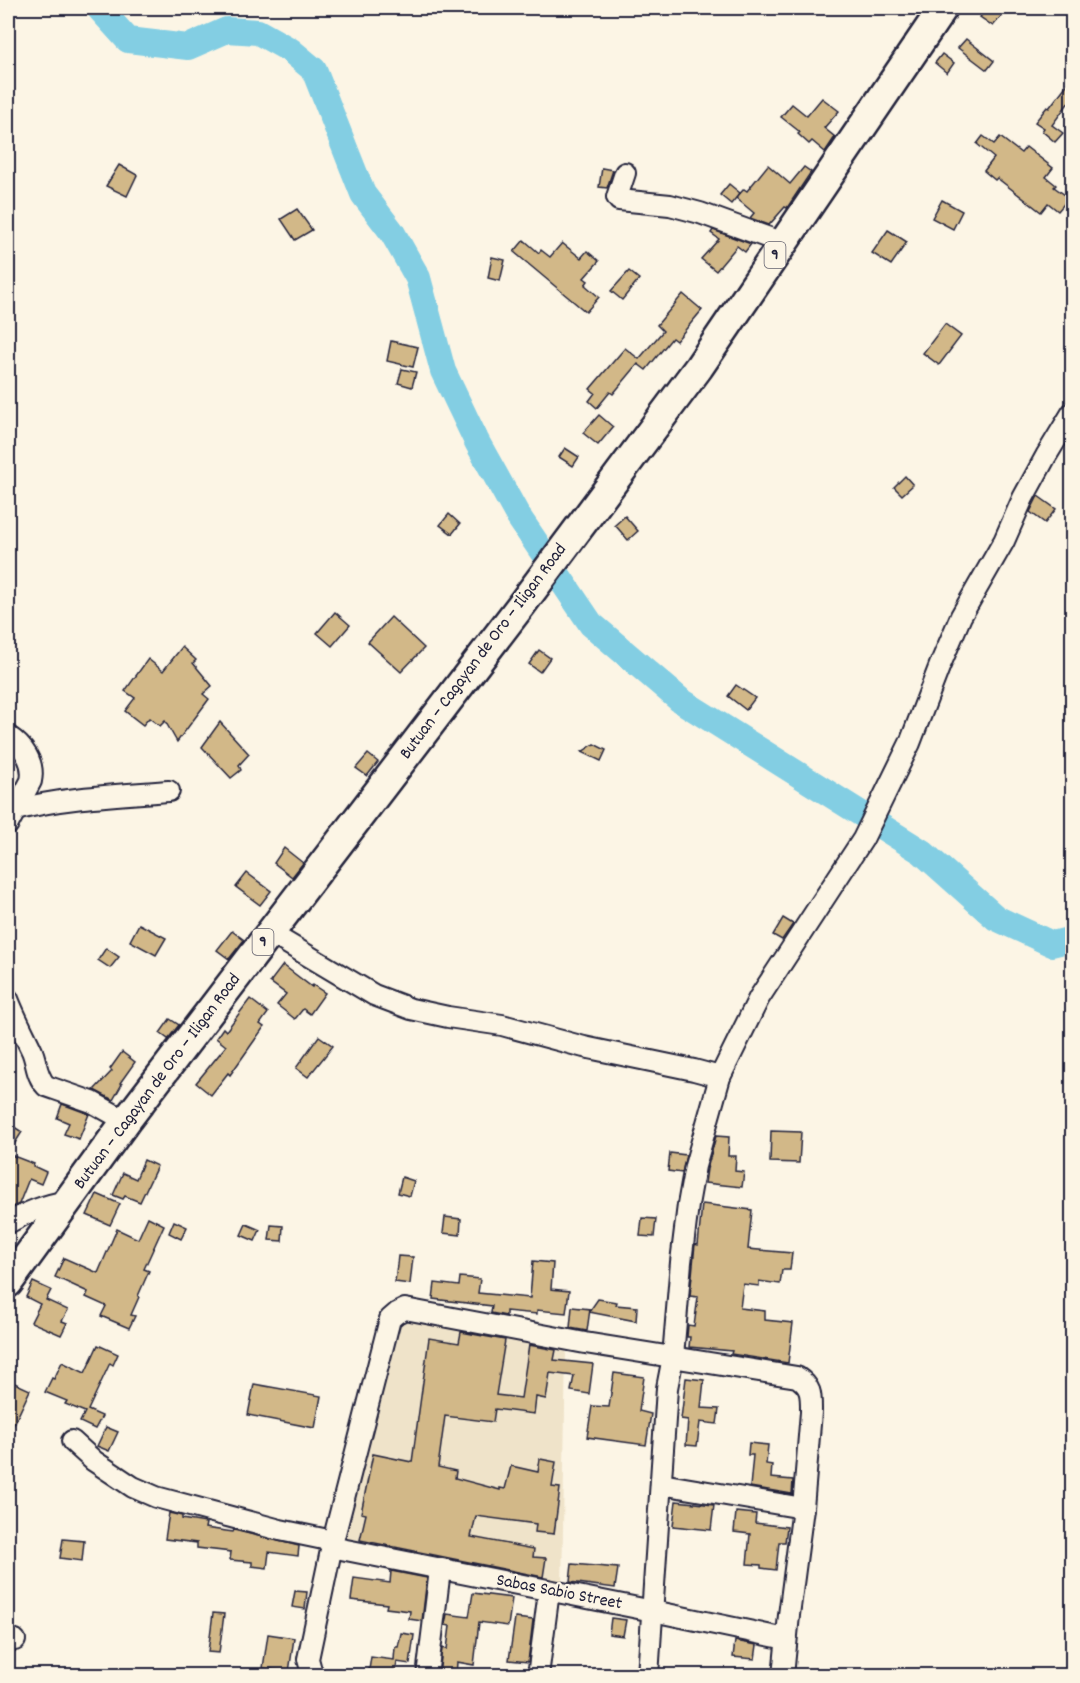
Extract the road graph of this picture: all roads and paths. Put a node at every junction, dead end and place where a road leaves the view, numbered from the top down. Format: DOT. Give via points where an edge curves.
graph roads {
  1 [pos="943,8"];
  2 [pos="625,172"];
  3 [pos="782,245"];
  4 [pos="1072,413"];
  5 [pos="8,736"];
  6 [pos="168,791"];
  7 [pos="11,817"];
  8 [pos="270,933"];
  9 [pos="8,999"];
  10 [pos="720,1077"];
  11 [pos="126,1121"];
  12 [pos="67,1202"];
  13 [pos="8,1223"];
  14 [pos="8,1283"];
  15 [pos="673,1357"];
  16 [pos="72,1441"];
  17 [pos="661,1484"];
  18 [pos="803,1508"];
  19 [pos="332,1544"];
  20 [pos="440,1569"];
  21 [pos="549,1591"];
  22 [pos="653,1611"];
  23 [pos="786,1639"];
  24 [pos="315,1676"];
  25 [pos="427,1676"];
  26 [pos="538,1676"];
  27 [pos="648,1676"];
  28 [pos="783,1676"];
  1 -- 3 [label="highway, Butuan – Cagayan de Oro – Iligan Road / 9"];
  2 -- 3 [label="street" via="619,200 670,205 700,213"];
  3 -- 8 [label="highway, Butuan – Cagayan de Oro – Iligan Road / 9" via="699,367"];
  4 -- 10 [label="street" via="961,616 910,743 863,839 759,998"];
  5 -- 7 [label="street" via="27,755 32,776"];
  6 -- 7 [label="street" via="34,805"];
  8 -- 10 [label="street" via="374,995 411,1009 502,1025"];
  8 -- 11 [label="highway, Butuan – Cagayan de Oro – Iligan Road / 9"];
  9 -- 11 [label="street" via="41,1081"];
  10 -- 15 [label="street" via="688,1205"];
  11 -- 12 [label="highway, Butuan – Cagayan de Oro – Iligan Road / 9"];
  12 -- 13 [label="street" via="36,1208"];
  12 -- 14 [label="highway, Butuan – Cagayan de Oro – Iligan Road / 9"];
  15 -- 17 [label="street" via="667,1388"];
  15 -- 18 [label="street" via="797,1377 806,1383 811,1412"];
  15 -- 19 [label="street" via="418,1310 397,1312 390,1319"];
  16 -- 19 [label="street, Sabas Sabio Street" via="102,1466 156,1497"];
  17 -- 18 [label="street"];
  17 -- 22 [label="street"];
  18 -- 23 [label="street"];
  19 -- 20 [label="street, Sabas Sabio Street"];
  19 -- 24 [label="street" via="308,1659"];
  20 -- 21 [label="street, Sabas Sabio Street"];
  20 -- 25 [label="street"];
  21 -- 22 [label="street, Sabas Sabio Street"];
  21 -- 26 [label="street"];
  22 -- 23 [label="street, Sabas Sabio Street"];
  22 -- 27 [label="street"];
  23 -- 28 [label="street"];
}
